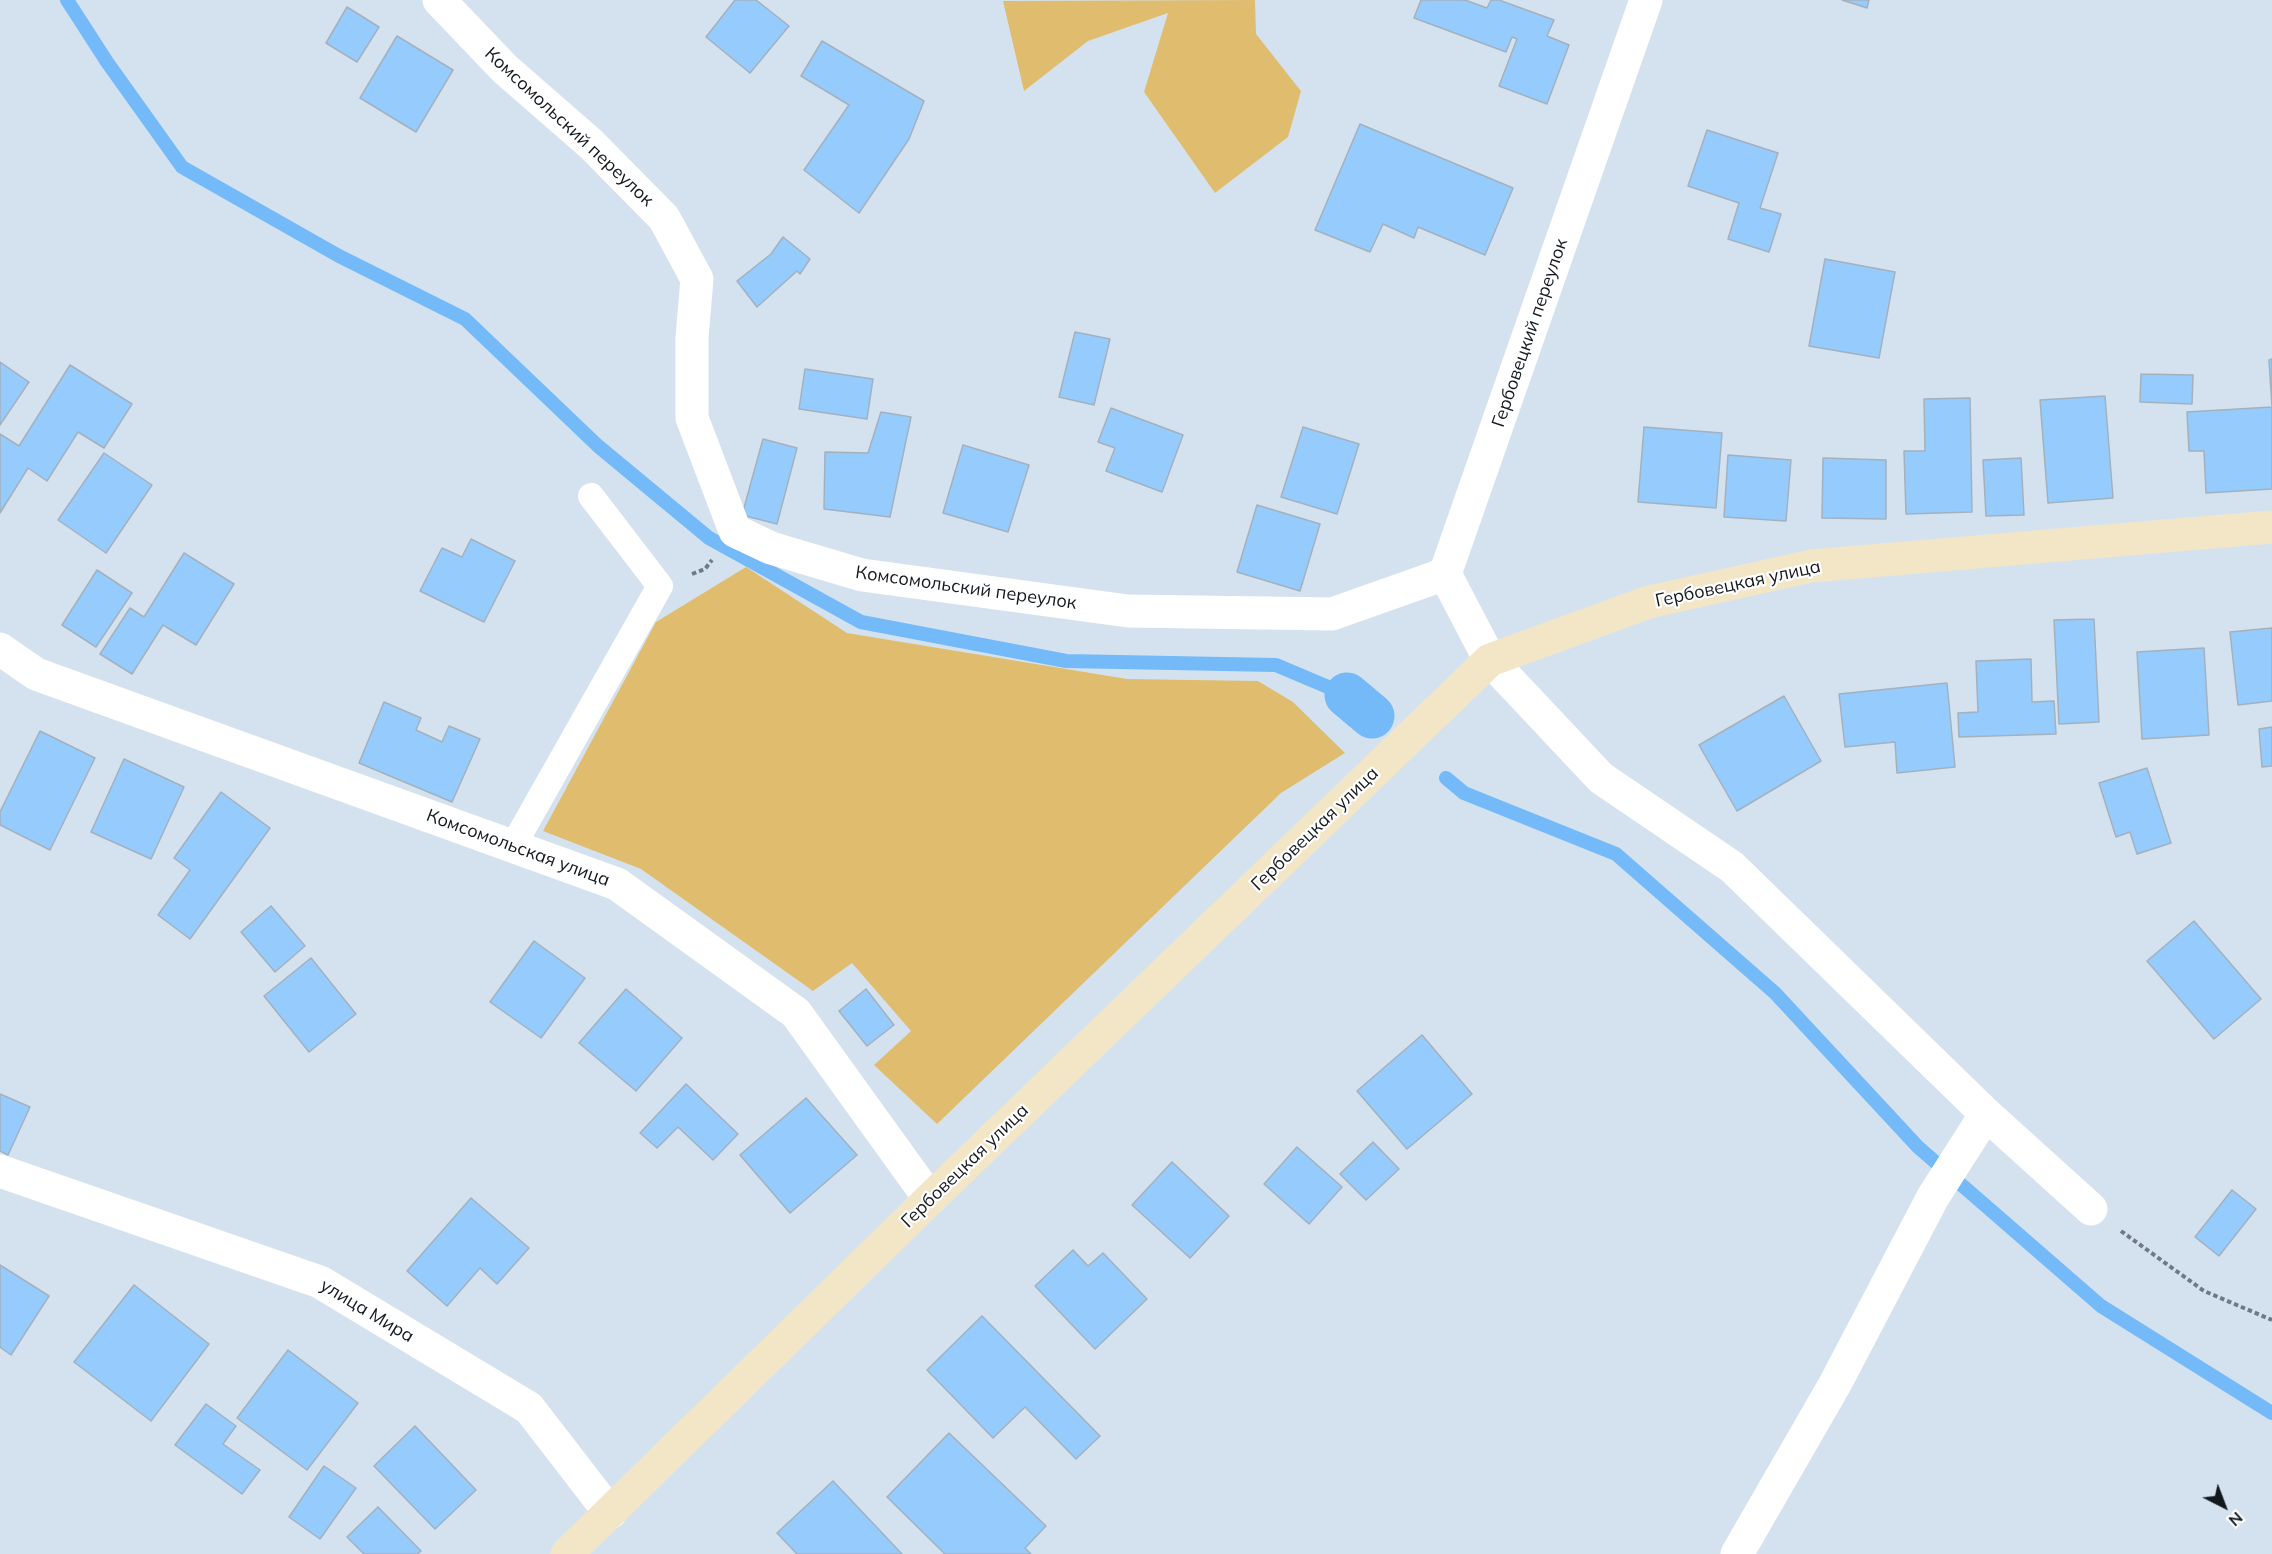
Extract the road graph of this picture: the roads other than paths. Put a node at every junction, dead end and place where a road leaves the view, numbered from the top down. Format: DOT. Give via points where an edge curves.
graph roads {
  1 [pos="439,0"];
  2 [pos="1646,0"];
  3 [pos="591,496"];
  4 [pos="2272,527"];
  5 [pos="1445,574"];
  6 [pos="0,649"];
  7 [pos="1490,660"];
  8 [pos="513,846"];
  9 [pos="1986,1114"];
  10 [pos="0,1172"];
  11 [pos="930,1199"];
  12 [pos="2091,1209"];
  13 [pos="610,1513"];
  14 [pos="567,1554"];
  15 [pos="1737,1554"];
  1 -- 5 [label="street, Комсомольский переулок" via="505,69 591,144 664,218 697,279 692,418 735,531 771,548 862,575 1128,611 1332,614"];
  2 -- 5 [label="street, Гербовецкий переулок"];
  3 -- 8 [label="lane" via="660,586"];
  4 -- 7 [label="street, Гербовецкая улица" via="1811,566 1649,602"];
  5 -- 7 [label="street"];
  6 -- 8 [label="street, Комсомольская улица" via="36,674"];
  7 -- 9 [label="street" via="1602,778 1732,867"];
  7 -- 11 [label="street, Гербовецкая улица"];
  8 -- 11 [label="street, Комсомольская улица" via="617,884 796,1013"];
  9 -- 12 [label="street"];
  9 -- 15 [label="street" via="1933,1197 1835,1384"];
  10 -- 13 [label="street, улица Мира" via="320,1282 529,1408"];
  11 -- 13 [label="street, Гербовецкая улица"];
  13 -- 14 [label="street, Гербовецкая улица"];
}
